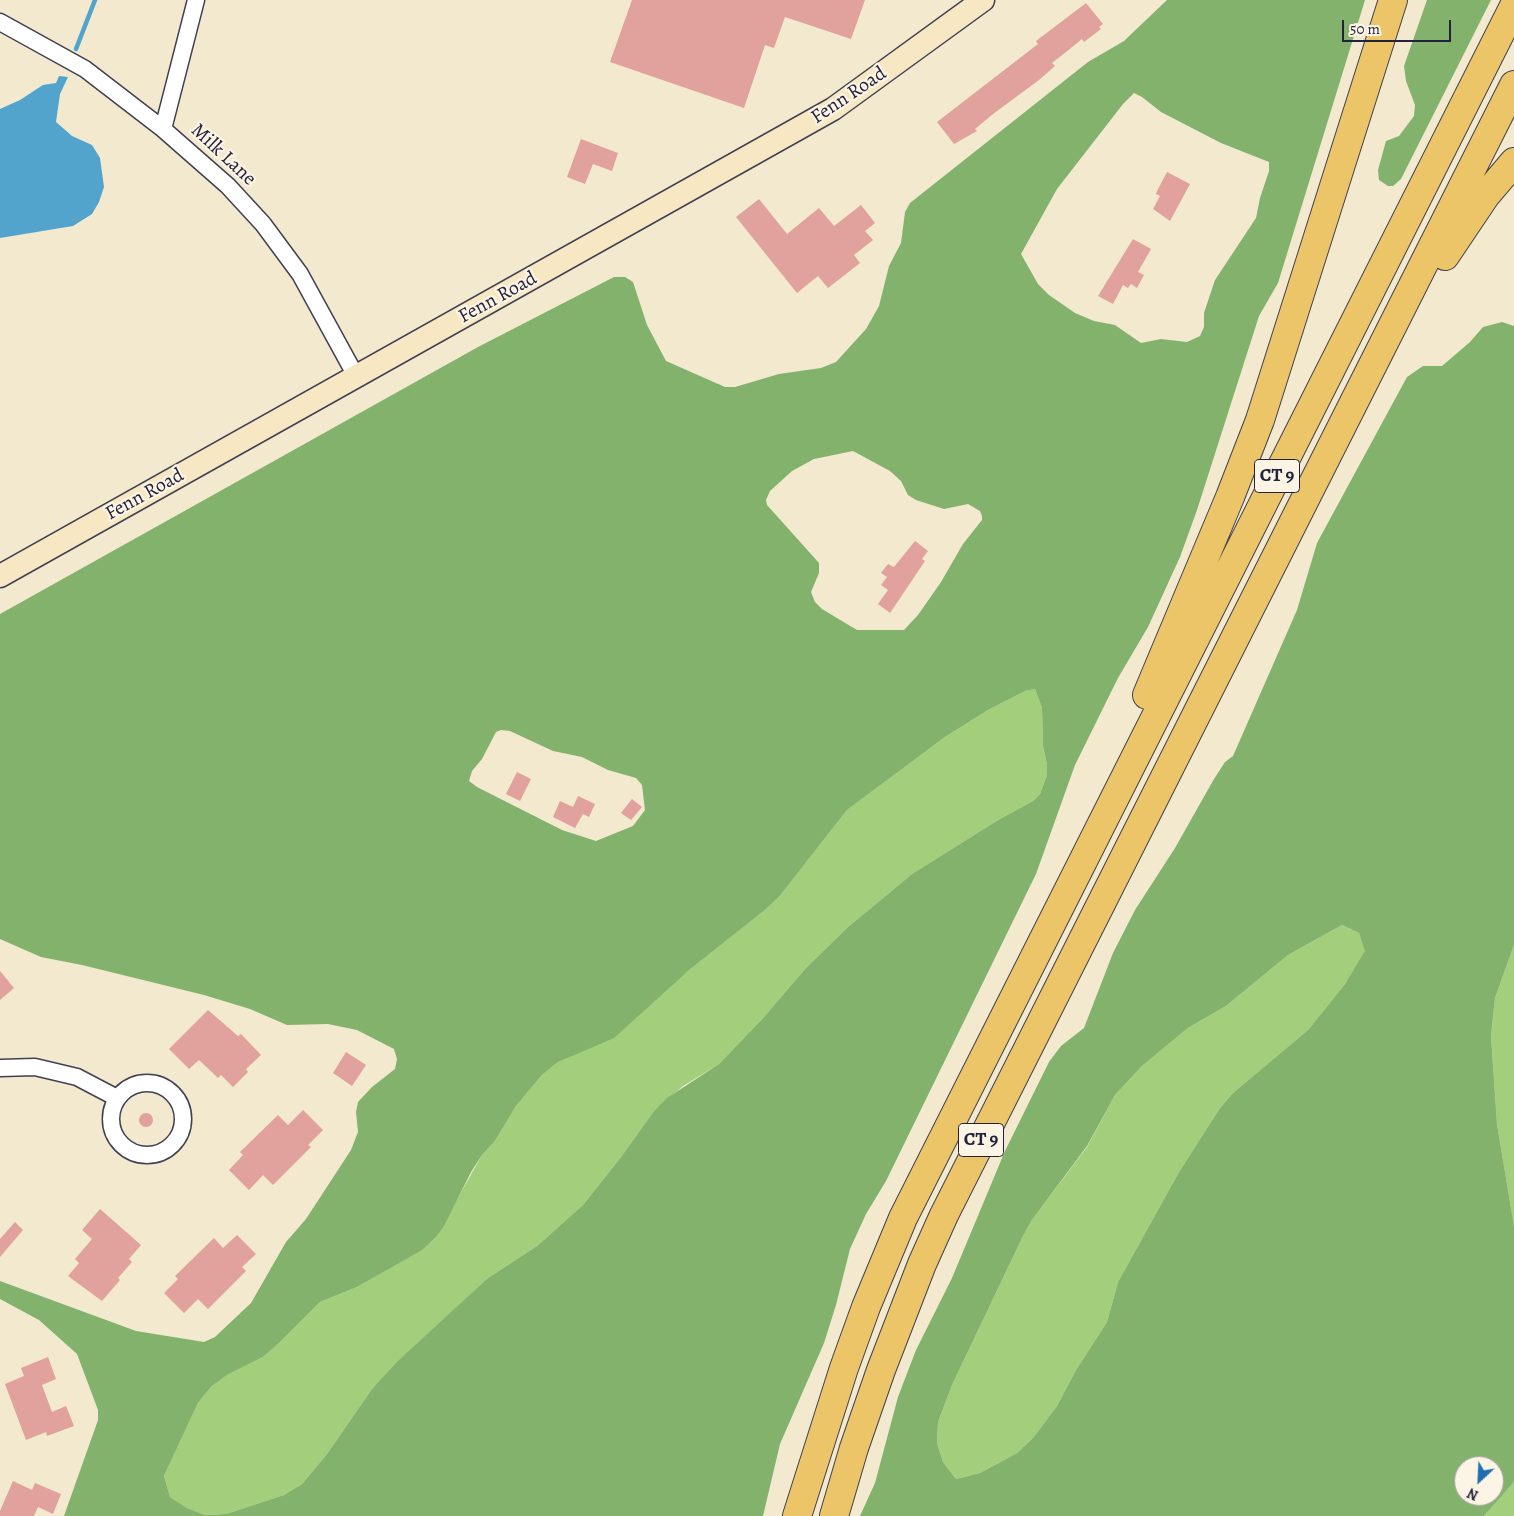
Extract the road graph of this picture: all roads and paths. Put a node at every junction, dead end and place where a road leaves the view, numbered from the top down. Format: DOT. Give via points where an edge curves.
graph roads {
  1 [pos="196,0"];
  2 [pos="984,0"];
  3 [pos="1393,0"];
  4 [pos="1514,6"];
  5 [pos="0,22"];
  6 [pos="1514,86"];
  7 [pos="163,129"];
  8 [pos="1514,162"];
  9 [pos="1372,367"];
  10 [pos="357,378"];
  11 [pos="0,576"];
  12 [pos="1040,945"];
  13 [pos="0,1068"];
  14 [pos="117,1098"];
  15 [pos="797,1516"];
  16 [pos="834,1516"];
  1 -- 7 [label="street"];
  2 -- 10 [label="street, Fenn Road" via="833,109"];
  3 -- 12 [label="highway" via="1251,444 1155,676 1066,864"];
  4 -- 12 [label="highway, CT 9"];
  5 -- 7 [label="street, Milk Lane" via="85,69"];
  6 -- 9 [label="highway, CT 9"];
  7 -- 10 [label="street, Milk Lane" via="228,186 264,224 300,274"];
  8 -- 9 [label="highway" via="1469,218 1416,307"];
  9 -- 16 [label="highway, CT 9" via="944,1216 880,1370"];
  10 -- 11 [label="street, Fenn Road"];
  12 -- 15 [label="highway, CT 9" via="887,1255 840,1376"];
  13 -- 14 [label="street" via="35,1066 77,1077"];
  14 -- 14 [label="street" via="112,1110 114,1134 131,1151 141,1154 161,1152 178,1138 182,1114 171,1092 149,1083 136,1084"];
}
